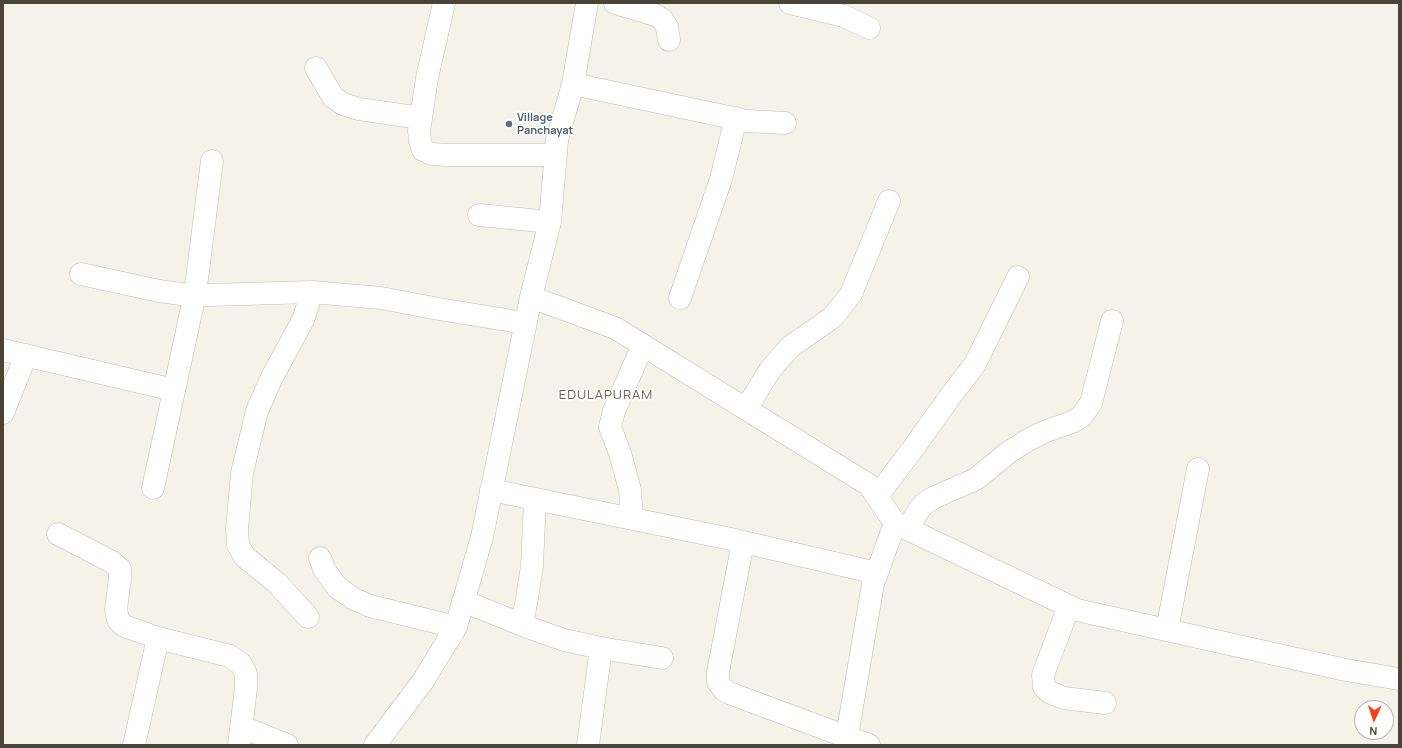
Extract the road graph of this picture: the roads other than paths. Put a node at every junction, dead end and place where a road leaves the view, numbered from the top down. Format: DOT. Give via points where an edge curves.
graph roads {
  1 [pos="444,3"];
  2 [pos="587,3"];
  3 [pos="614,3"];
  4 [pos="790,3"];
  5 [pos="868,28"];
  6 [pos="668,40"];
  7 [pos="316,68"];
  8 [pos="573,84"];
  9 [pos="422,118"];
  10 [pos="736,118"];
  11 [pos="785,123"];
  12 [pos="556,155"];
  13 [pos="212,160"];
  14 [pos="889,201"];
  15 [pos="479,215"];
  16 [pos="550,222"];
  17 [pos="82,274"];
  18 [pos="1018,276"];
  19 [pos="312,292"];
  20 [pos="195,294"];
  21 [pos="531,297"];
  22 [pos="680,298"];
  23 [pos="1112,321"];
  24 [pos="526,323"];
  25 [pos="643,345"];
  26 [pos="3,350"];
  27 [pos="26,355"];
  28 [pos="174,390"];
  29 [pos="746,409"];
  30 [pos="3,412"];
  31 [pos="1198,469"];
  32 [pos="153,488"];
  33 [pos="491,490"];
  34 [pos="877,496"];
  35 [pos="535,498"];
  36 [pos="632,518"];
  37 [pos="902,526"];
  38 [pos="58,534"];
  39 [pos="743,542"];
  40 [pos="320,558"];
  41 [pos="877,573"];
  42 [pos="464,601"];
  43 [pos="1069,606"];
  44 [pos="308,617"];
  45 [pos="522,625"];
  46 [pos="456,628"];
  47 [pos="1167,630"];
  48 [pos="158,638"];
  49 [pos="601,648"];
  50 [pos="662,658"];
  51 [pos="1399,679"];
  52 [pos="1105,704"];
  53 [pos="240,736"];
  54 [pos="859,742"];
  55 [pos="134,745"];
  56 [pos="287,745"];
  57 [pos="375,745"];
  58 [pos="588,745"];
  1 -- 9 [label="street" via="427,78"];
  2 -- 8 [label="street"];
  3 -- 6 [label="street" via="662,19 667,27"];
  4 -- 5 [label="street" via="844,16"];
  7 -- 9 [label="street" via="333,97 343,104 359,109"];
  8 -- 10 [label="street"];
  8 -- 12 [label="street" via="557,140"];
  9 -- 12 [label="street" via="420,141 423,150 432,154"];
  10 -- 11 [label="street"];
  10 -- 22 [label="street" via="721,179"];
  12 -- 16 [label="street"];
  13 -- 20 [label="street"];
  14 -- 29 [label="street" via="851,294 832,317 790,347 770,370"];
  15 -- 16 [label="street"];
  16 -- 21 [label="street"];
  17 -- 20 [label="street" via="159,291"];
  18 -- 34 [label="street" via="975,364"];
  19 -- 20 [label="street"];
  19 -- 24 [label="street" via="381,298"];
  19 -- 44 [label="street" via="303,320 257,411 242,473 237,529 238,545 245,557 277,583"];
  20 -- 28 [label="street"];
  21 -- 24 [label="street"];
  21 -- 25 [label="street" via="615,328"];
  23 -- 37 [label="street" via="1091,403 1081,417 1028,440 976,479 924,504"];
  24 -- 33 [label="street"];
  25 -- 29 [label="street"];
  25 -- 36 [label="street" via="614,410 610,426 630,490"];
  26 -- 27 [label="street"];
  27 -- 28 [label="street"];
  27 -- 30 [label="street"];
  28 -- 32 [label="street"];
  29 -- 34 [label="street" via="869,485"];
  31 -- 47 [label="street"];
  33 -- 35 [label="street"];
  33 -- 42 [label="street" via="482,537"];
  34 -- 37 [label="street"];
  35 -- 36 [label="street"];
  35 -- 45 [label="street" via="532,566"];
  36 -- 39 [label="street"];
  37 -- 41 [label="street"];
  37 -- 43 [label="street"];
  38 -- 48 [label="street" via="112,562 120,569 116,609 118,620 124,626"];
  39 -- 41 [label="street"];
  39 -- 54 [label="street" via="718,682 728,693"];
  40 -- 46 [label="street" via="325,571 338,588 354,599 370,606"];
  41 -- 54 [label="street" via="873,584"];
  42 -- 45 [label="street"];
  42 -- 46 [label="street"];
  43 -- 47 [label="street"];
  43 -- 52 [label="street" via="1042,675 1044,687 1064,698"];
  45 -- 49 [label="street" via="564,640"];
  46 -- 57 [label="street" via="423,681"];
  47 -- 51 [label="street" via="1346,670"];
  48 -- 53 [label="street" via="230,656 241,664 246,674 246,688"];
  48 -- 55 [label="street"];
  49 -- 50 [label="street"];
  49 -- 58 [label="street"];
  53 -- 56 [label="street"];
}
